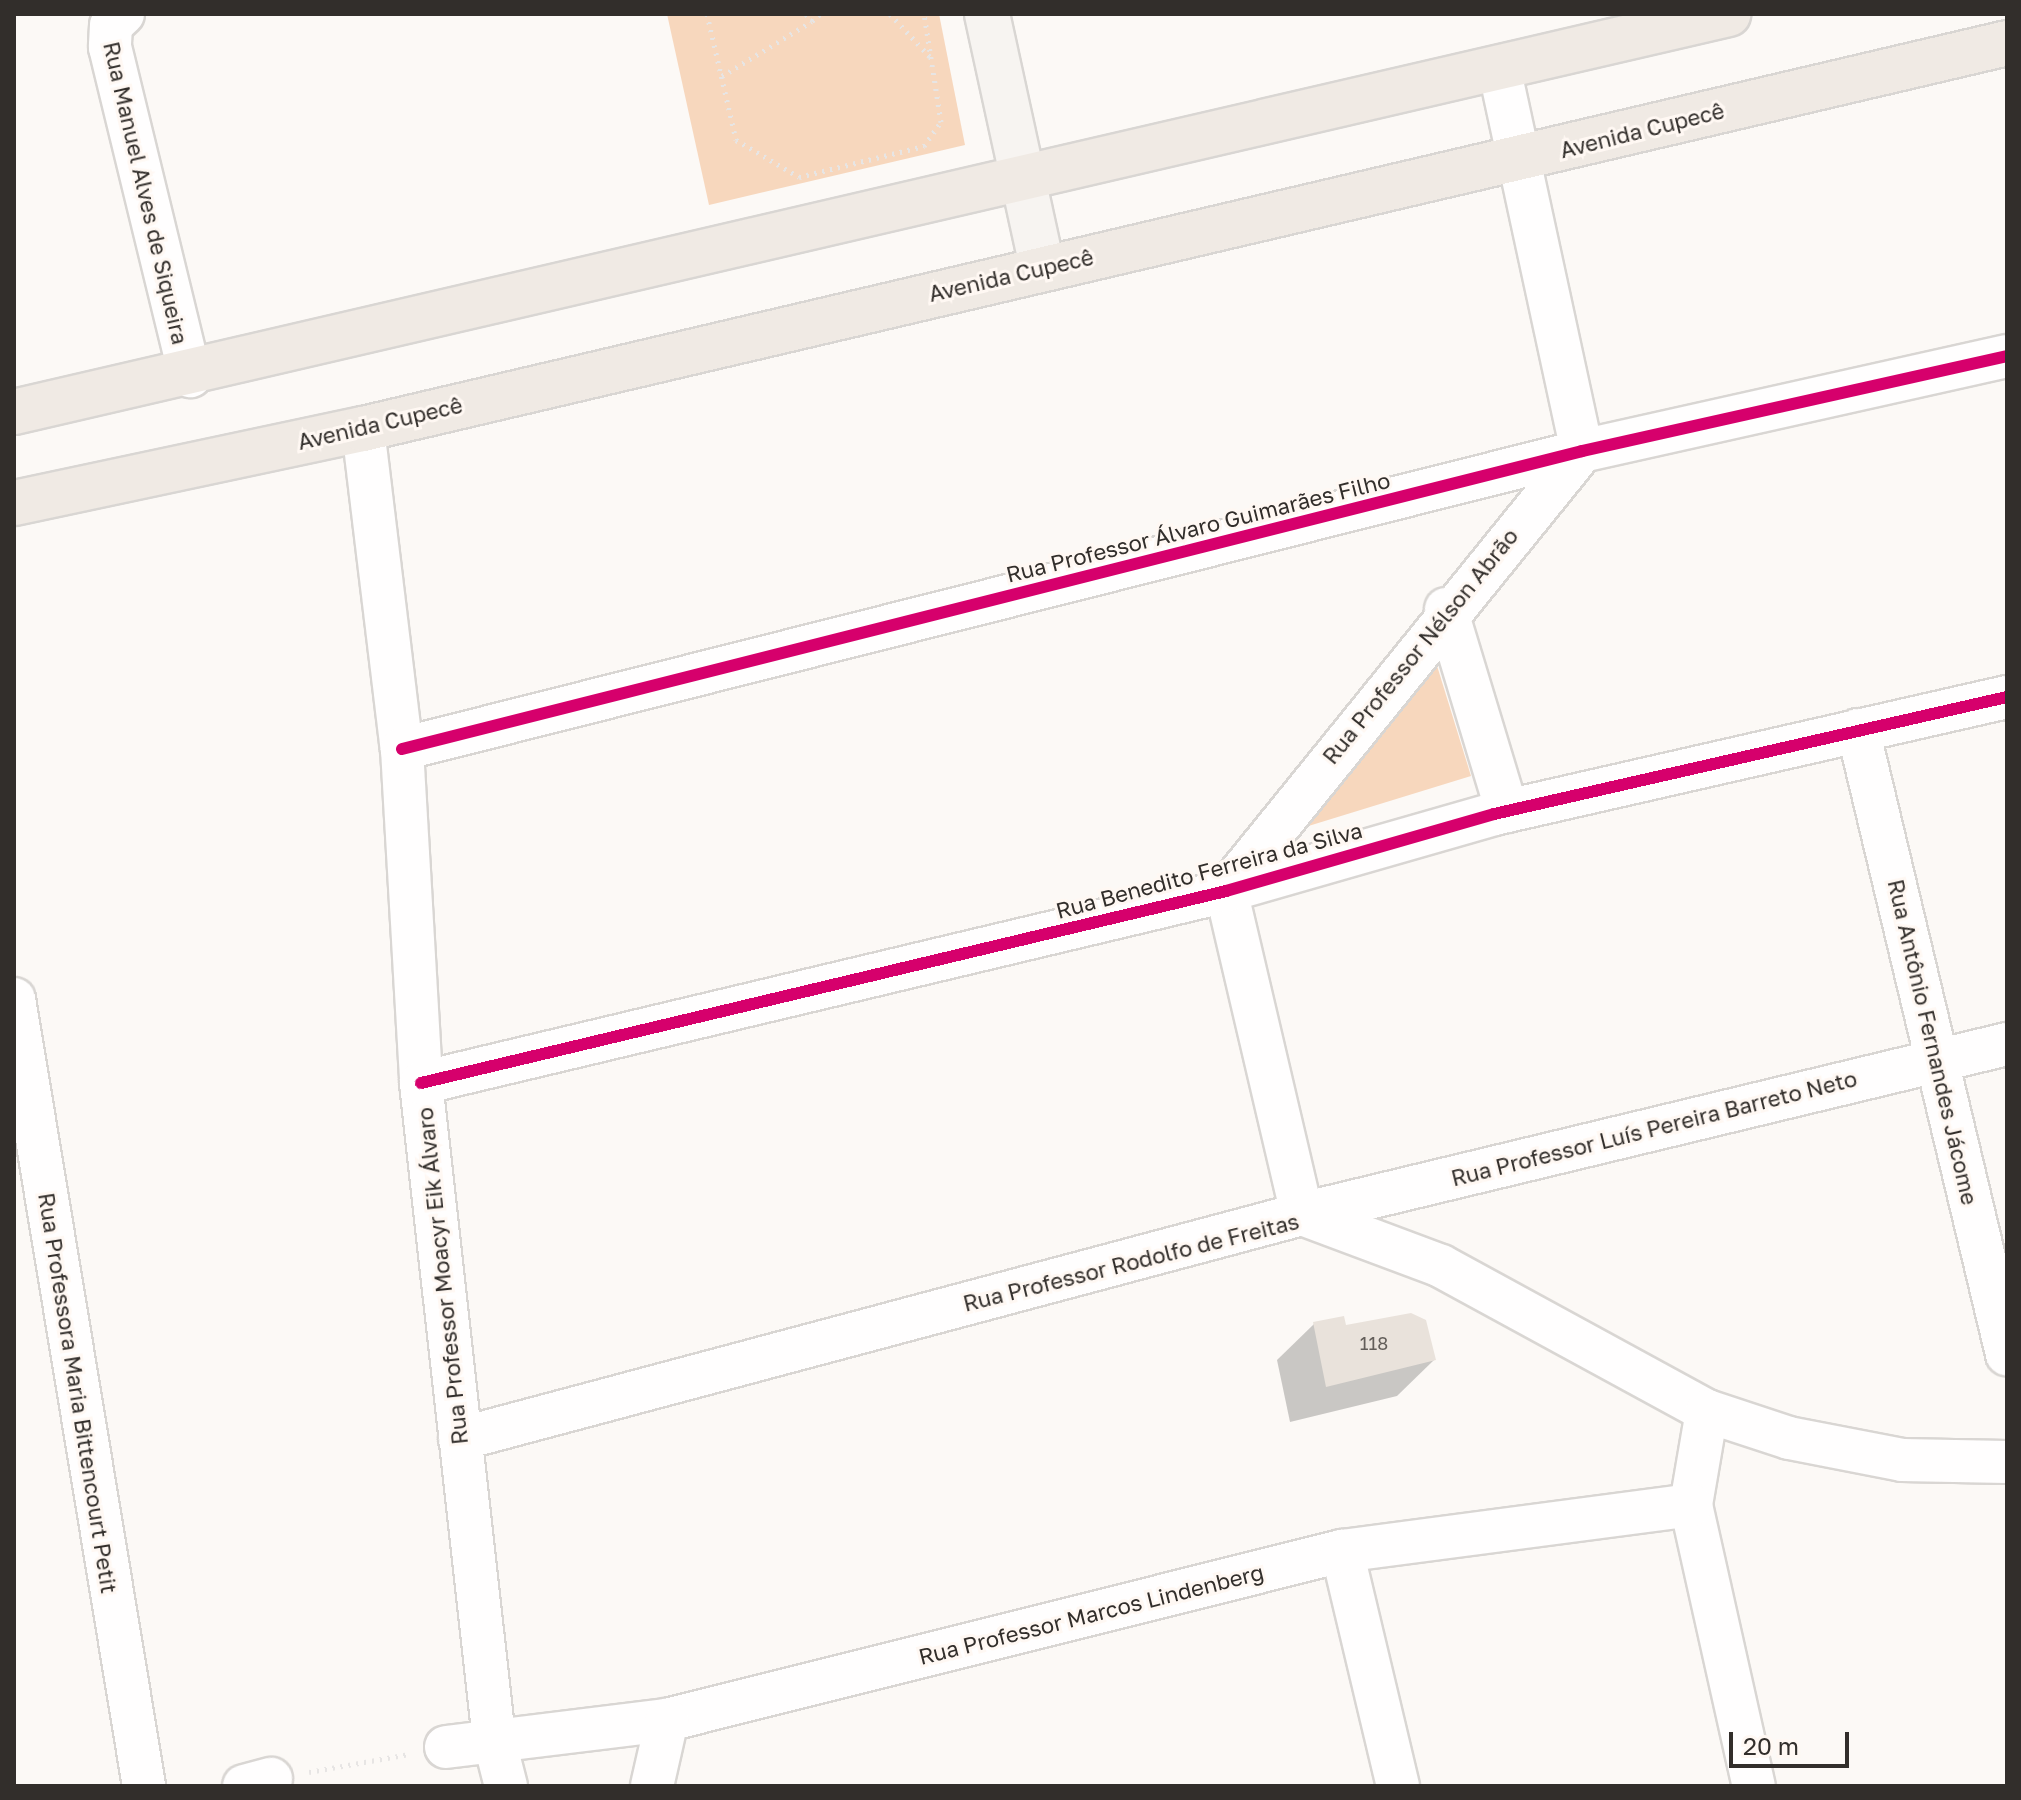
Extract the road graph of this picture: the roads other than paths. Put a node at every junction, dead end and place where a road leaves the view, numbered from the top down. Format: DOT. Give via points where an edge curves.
graph roads {
  1 [pos="123,14"];
  2 [pos="987,14"];
  3 [pos="1728,14"];
  4 [pos="2007,43"];
  5 [pos="1499,68"];
  6 [pos="1524,158"];
  7 [pos="1027,177"];
  8 [pos="1042,266"];
  9 [pos="2007,356"];
  10 [pos="190,376"];
  11 [pos="14,412"];
  12 [pos="363,429"];
  13 [pos="1582,451"];
  14 [pos="14,503"];
  15 [pos="1446,609"];
  16 [pos="2007,697"];
  17 [pos="1858,730"];
  18 [pos="402,749"];
  19 [pos="1507,811"];
  20 [pos="1226,891"];
  21 [pos="14,999"];
  22 [pos="2007,1044"];
  23 [pos="1937,1059"];
  24 [pos="421,1083"];
  25 [pos="1302,1214"];
  26 [pos="2007,1354"];
  27 [pos="1707,1411"];
  28 [pos="460,1439"];
  29 [pos="2007,1462"];
  30 [pos="1691,1505"];
  31 [pos="1342,1551"];
  32 [pos="667,1720"];
  33 [pos="446,1747"];
  34 [pos="508,1771"];
  35 [pos="144,1786"];
  36 [pos="652,1786"];
  37 [pos="1398,1786"];
  38 [pos="1754,1786"];
  1 -- 10 [label="street, Rua Manuel Alves de Siqueira" via="111,25 110,47"];
  2 -- 7 [label="street"];
  3 -- 5 [label="main road"];
  4 -- 6 [label="main road, Avenida Cupecê"];
  5 -- 6 [label="street"];
  5 -- 7 [label="main road"];
  6 -- 8 [label="main road, Avenida Cupecê"];
  6 -- 13 [label="street"];
  7 -- 8 [label="street"];
  7 -- 10 [label="main road"];
  8 -- 12 [label="main road, Avenida Cupecê"];
  9 -- 13 [label="street, Rua Professor Álvaro Guimarães Filho"];
  10 -- 11 [label="main road"];
  12 -- 14 [label="main road, Avenida Cupecê"];
  12 -- 18 [label="street, Rua Professor Moacyr Eik Álvaro"];
  13 -- 15 [label="street, Rua Professor Nélson Abrão"];
  13 -- 18 [label="street, Rua Professor Álvaro Guimarães Filho"];
  15 -- 19 [label="street"];
  15 -- 20 [label="street, Rua Professor Nélson Abrão"];
  16 -- 17 [label="street, Rua Benedito Ferreira da Silva"];
  17 -- 19 [label="street, Rua Benedito Ferreira da Silva"];
  17 -- 23 [label="street, Rua Antônio Fernandes Jácome"];
  18 -- 24 [label="street, Rua Professor Moacyr Eik Álvaro"];
  19 -- 20 [label="street, Rua Benedito Ferreira da Silva"];
  20 -- 24 [label="street, Rua Benedito Ferreira da Silva"];
  20 -- 25 [label="street"];
  21 -- 35 [label="street, Rua Professora Maria Bittencourt Petit"];
  22 -- 23 [label="street, Rua Professor Luís Pereira Barreto Neto"];
  23 -- 25 [label="street, Rua Professor Luís Pereira Barreto Neto"];
  23 -- 26 [label="street, Rua Antônio Fernandes Jácome"];
  24 -- 28 [label="street, Rua Professor Moacyr Eik Álvaro"];
  25 -- 27 [label="street, Rua Professor Rodolfo de Freitas" via="1441,1266"];
  25 -- 28 [label="street, Rua Professor Rodolfo de Freitas"];
  27 -- 29 [label="street, Rua Professor Rodolfo de Freitas" via="1789,1438 1902,1460"];
  27 -- 30 [label="street"];
  28 -- 34 [label="street, Rua Professor Moacyr Eik Álvaro"];
  30 -- 31 [label="street, Rua Professor Marcos Lindenberg"];
  30 -- 38 [label="street"];
  31 -- 32 [label="street, Rua Professor Marcos Lindenberg"];
  31 -- 37 [label="street"];
  32 -- 34 [label="street, Rua Professor Marcos Lindenberg"];
  32 -- 36 [label="street"];
  33 -- 34 [label="street, Rua Professor Marcos Lindenberg"];
}
